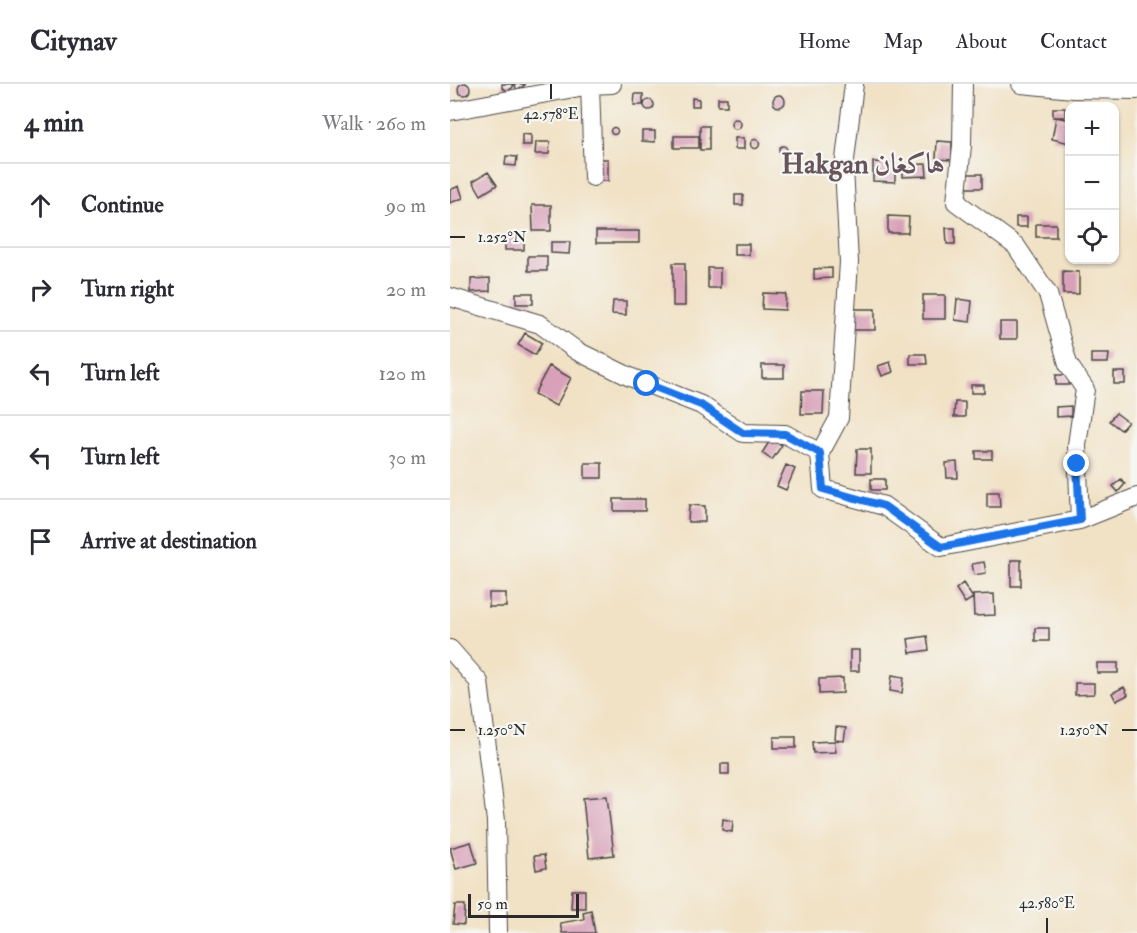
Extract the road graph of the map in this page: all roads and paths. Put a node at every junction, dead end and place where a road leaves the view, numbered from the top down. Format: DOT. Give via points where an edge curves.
graph roads {
  1 [pos="612,84"];
  2 [pos="854,84"];
  3 [pos="963,84"];
  4 [pos="1021,84"];
  5 [pos="590,85"];
  6 [pos="1137,90"];
  7 [pos="450,111"];
  8 [pos="593,177"];
  9 [pos="450,297"];
  10 [pos="820,453"];
  11 [pos="1137,497"];
  12 [pos="1080,520"];
  13 [pos="450,649"];
  14 [pos="498,932"];
  1 -- 5 [label="street"];
  2 -- 10 [label="street" via="844,168 849,262 839,418"];
  3 -- 12 [label="street" via="956,202 1016,246 1048,294 1068,364 1085,389 1077,446"];
  4 -- 6 [label="street"];
  5 -- 7 [label="street"];
  5 -- 8 [label="street"];
  9 -- 10 [label="street" via="540,324 577,351 701,405 743,433 785,434"];
  10 -- 12 [label="street" via="823,489 884,506 941,547"];
  11 -- 12 [label="street"];
  13 -- 14 [label="street" via="478,682 496,821"];
}
